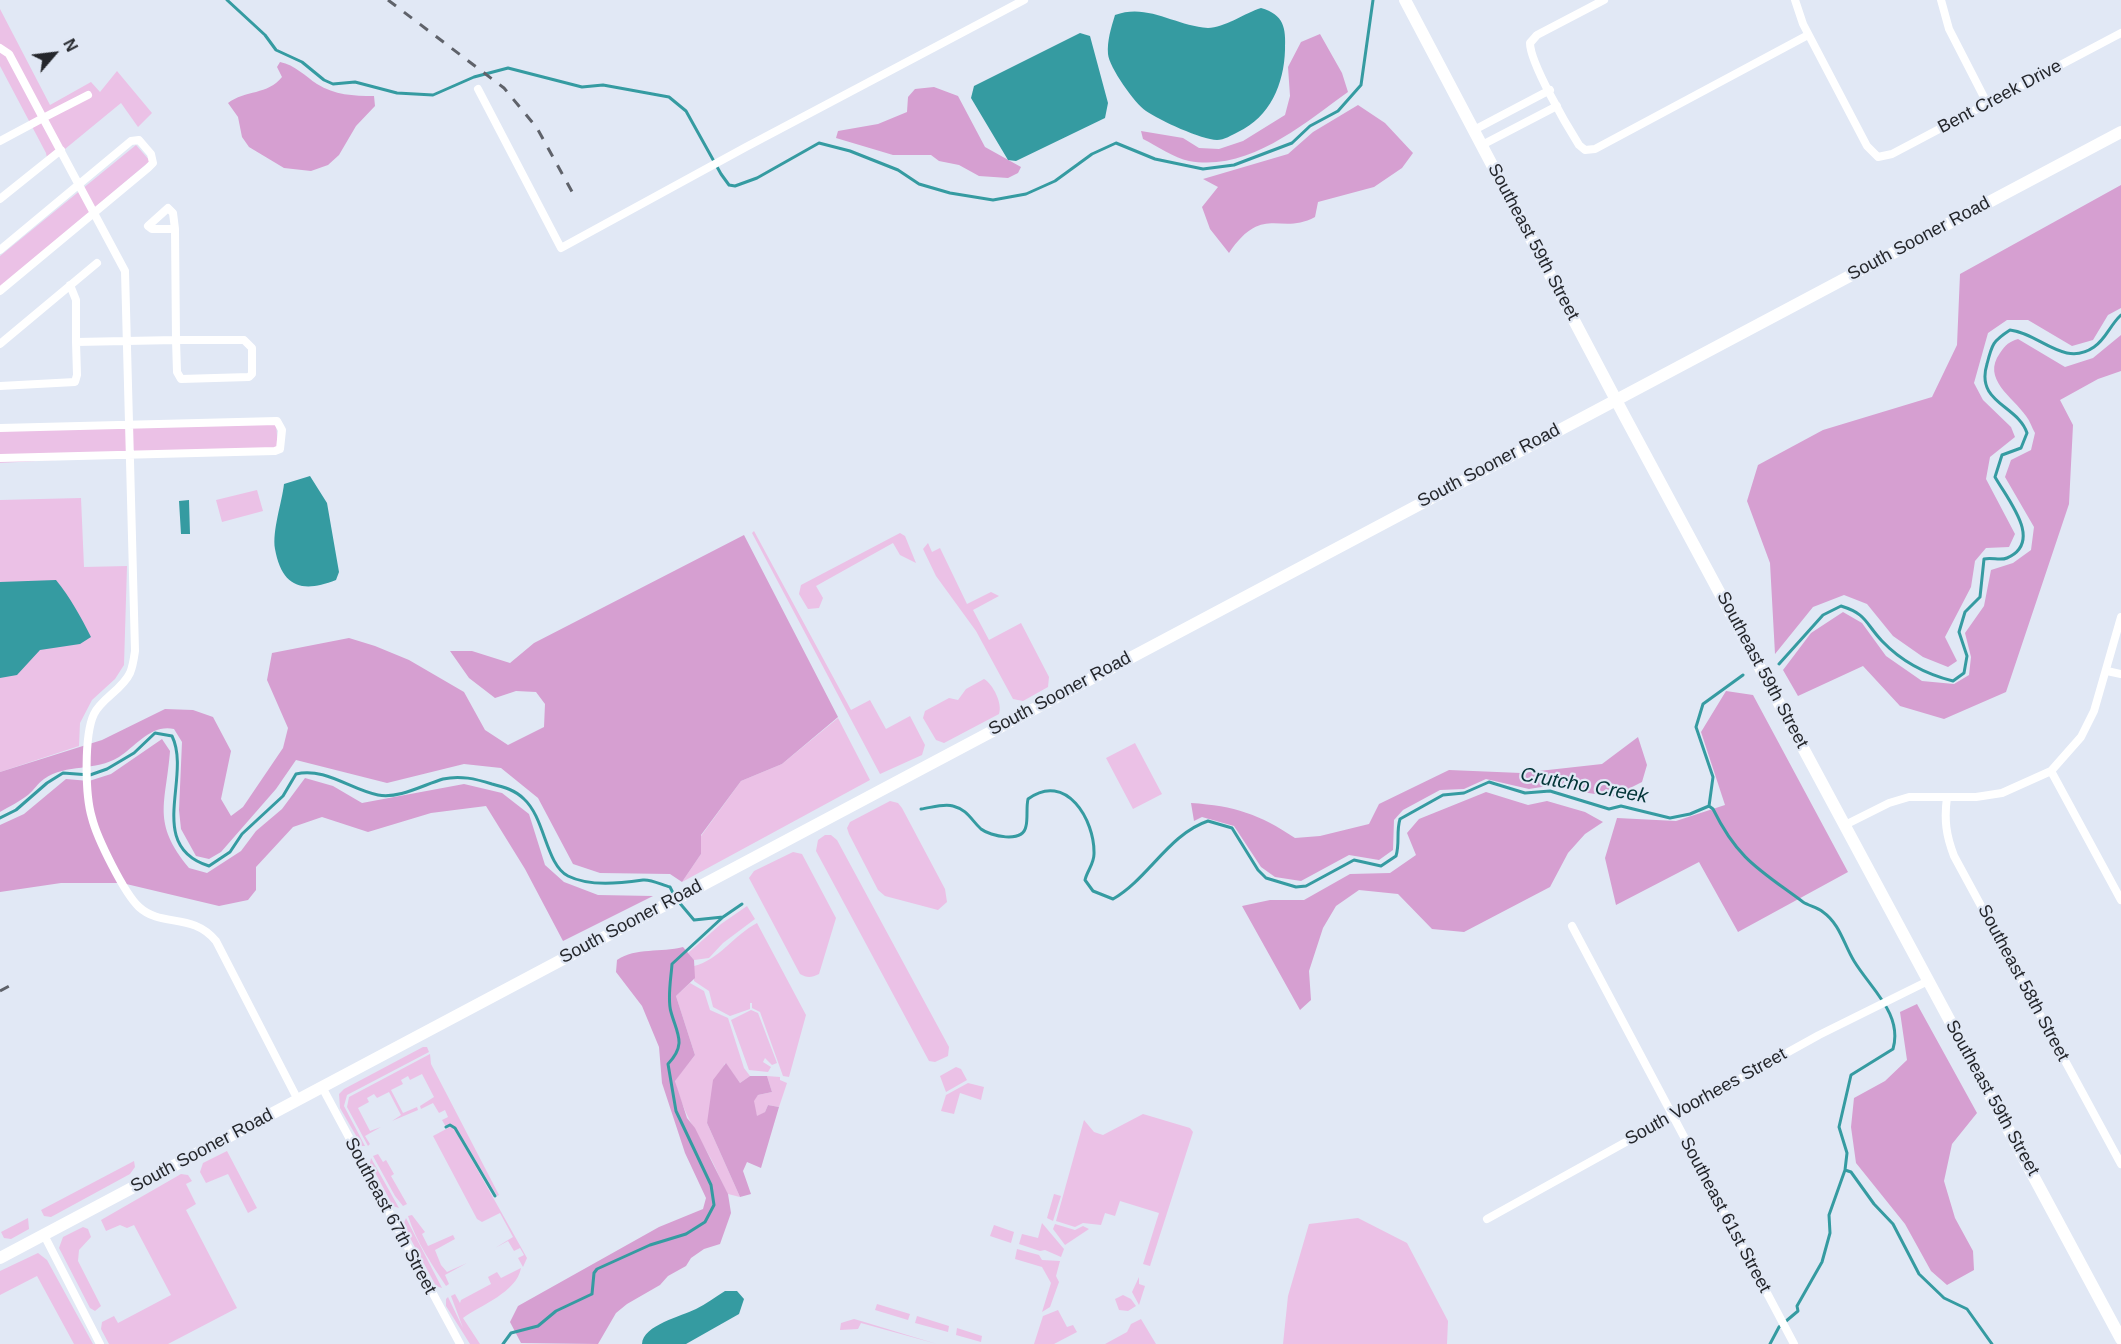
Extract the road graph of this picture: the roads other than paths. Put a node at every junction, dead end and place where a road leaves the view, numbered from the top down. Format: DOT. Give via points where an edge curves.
graph roads {
  1 [pos="1024,0"];
  2 [pos="1405,0"];
  3 [pos="1604,0"];
  4 [pos="1795,0"];
  5 [pos="1941,0"];
  6 [pos="2121,33"];
  7 [pos="1808,35"];
  8 [pos="0,48"];
  9 [pos="478,89"];
  10 [pos="1550,90"];
  11 [pos="88,95"];
  12 [pos="1988,103"];
  13 [pos="1557,106"];
  14 [pos="43,118"];
  15 [pos="1474,130"];
  16 [pos="2121,132"];
  17 [pos="0,141"];
  18 [pos="1482,145"];
  19 [pos="60,150"];
  20 [pos="79,183"];
  21 [pos="0,200"];
  22 [pos="94,212"];
  23 [pos="175,229"];
  24 [pos="0,250"];
  25 [pos="97,263"];
  26 [pos="70,285"];
  27 [pos="0,291"];
  28 [pos="176,340"];
  29 [pos="127,341"];
  30 [pos="76,342"];
  31 [pos="0,344"];
  32 [pos="0,386"];
  33 [pos="1616,399"];
  34 [pos="130,424"];
  35 [pos="0,428"];
  36 [pos="130,455"];
  37 [pos="0,458"];
  38 [pos="2121,617"];
  39 [pos="2107,671"];
  40 [pos="2121,674"];
  41 [pos="2051,771"];
  42 [pos="1947,797"];
  43 [pos="1845,825"];
  44 [pos="2121,900"];
  45 [pos="1572,926"];
  46 [pos="1928,981"];
  47 [pos="322,1087"];
  48 [pos="298,1100"];
  49 [pos="1672,1117"];
  50 [pos="2121,1164"];
  51 [pos="1487,1219"];
  52 [pos="44,1235"];
  53 [pos="0,1258"];
  54 [pos="2121,1340"];
  55 [pos="100,1344"];
  56 [pos="460,1344"];
  57 [pos="1794,1344"];
  1 -- 9 [label="street" via="561,248"];
  2 -- 15 [label="main road, Southeast 59th Street"];
  3 -- 10 [label="street" via="1530,43"];
  4 -- 7 [label="street"];
  5 -- 12 [label="street" via="1949,29"];
  6 -- 12 [label="street, Bent Creek Drive"];
  7 -- 12 [label="street, Bent Creek Drive" via="1867,146 1878,157 1892,154"];
  7 -- 13 [label="street" via="1595,149 1585,150 1579,145"];
  8 -- 14 [label="street" via="9,54"];
  10 -- 13 [label="street"];
  10 -- 15 [label="street"];
  11 -- 14 [label="street"];
  13 -- 18 [label="street"];
  14 -- 17 [label="street"];
  14 -- 19 [label="street"];
  15 -- 18 [label="main road, Southeast 59th Street"];
  16 -- 33 [label="main road, South Sooner Road"];
  18 -- 33 [label="main road, Southeast 59th Street"];
  19 -- 20 [label="street"];
  19 -- 21 [label="street"];
  20 -- 22 [label="street"];
  20 -- 22 [label="street" via="134,139 151,154 153,163"];
  20 -- 24 [label="street"];
  22 -- 27 [label="street"];
  22 -- 29 [label="street" via="125,271"];
  23 -- 28 [label="street"];
  25 -- 26 [label="street"];
  26 -- 30 [label="street" via="75,300"];
  26 -- 31 [label="street"];
  28 -- 28 [label="street" via="177,372 181,379 252,374 252,348 244,340"];
  28 -- 29 [label="street"];
  29 -- 30 [label="street"];
  29 -- 34 [label="street"];
  30 -- 32 [label="street" via="75,382"];
  33 -- 43 [label="main road, Southeast 59th Street"];
  33 -- 47 [label="main road, South Sooner Road"];
  34 -- 35 [label="street"];
  34 -- 36 [label="street"];
  34 -- 36 [label="street" via="277,421 283,436 276,451"];
  36 -- 37 [label="street"];
  36 -- 48 [label="street" via="135,651 130,673 95,712 90,724 88,781 92,819 125,888 139,907 151,914 184,920 208,931 216,941"];
  38 -- 39 [label="street"];
  39 -- 40 [label="street"];
  39 -- 41 [label="street" via="2081,737"];
  41 -- 42 [label="street" via="2002,793"];
  41 -- 44 [label="street"];
  42 -- 43 [label="street" via="1910,797"];
  42 -- 50 [label="street, Southeast 58th Street" via="1946,835 1954,856"];
  43 -- 46 [label="main road, Southeast 59th Street"];
  45 -- 49 [label="street, Southeast 61st Street"];
  46 -- 49 [label="street, South Voorhees Street" via="1819,1035"];
  46 -- 54 [label="main road, Southeast 59th Street"];
  47 -- 48 [label="main road, South Sooner Road"];
  47 -- 56 [label="street, Southeast 67th Street"];
  48 -- 52 [label="main road, South Sooner Road"];
  49 -- 51 [label="street, South Voorhees Street"];
  49 -- 57 [label="street, Southeast 61st Street"];
  52 -- 53 [label="main road, South Sooner Road"];
  52 -- 55 [label="street"];
}
